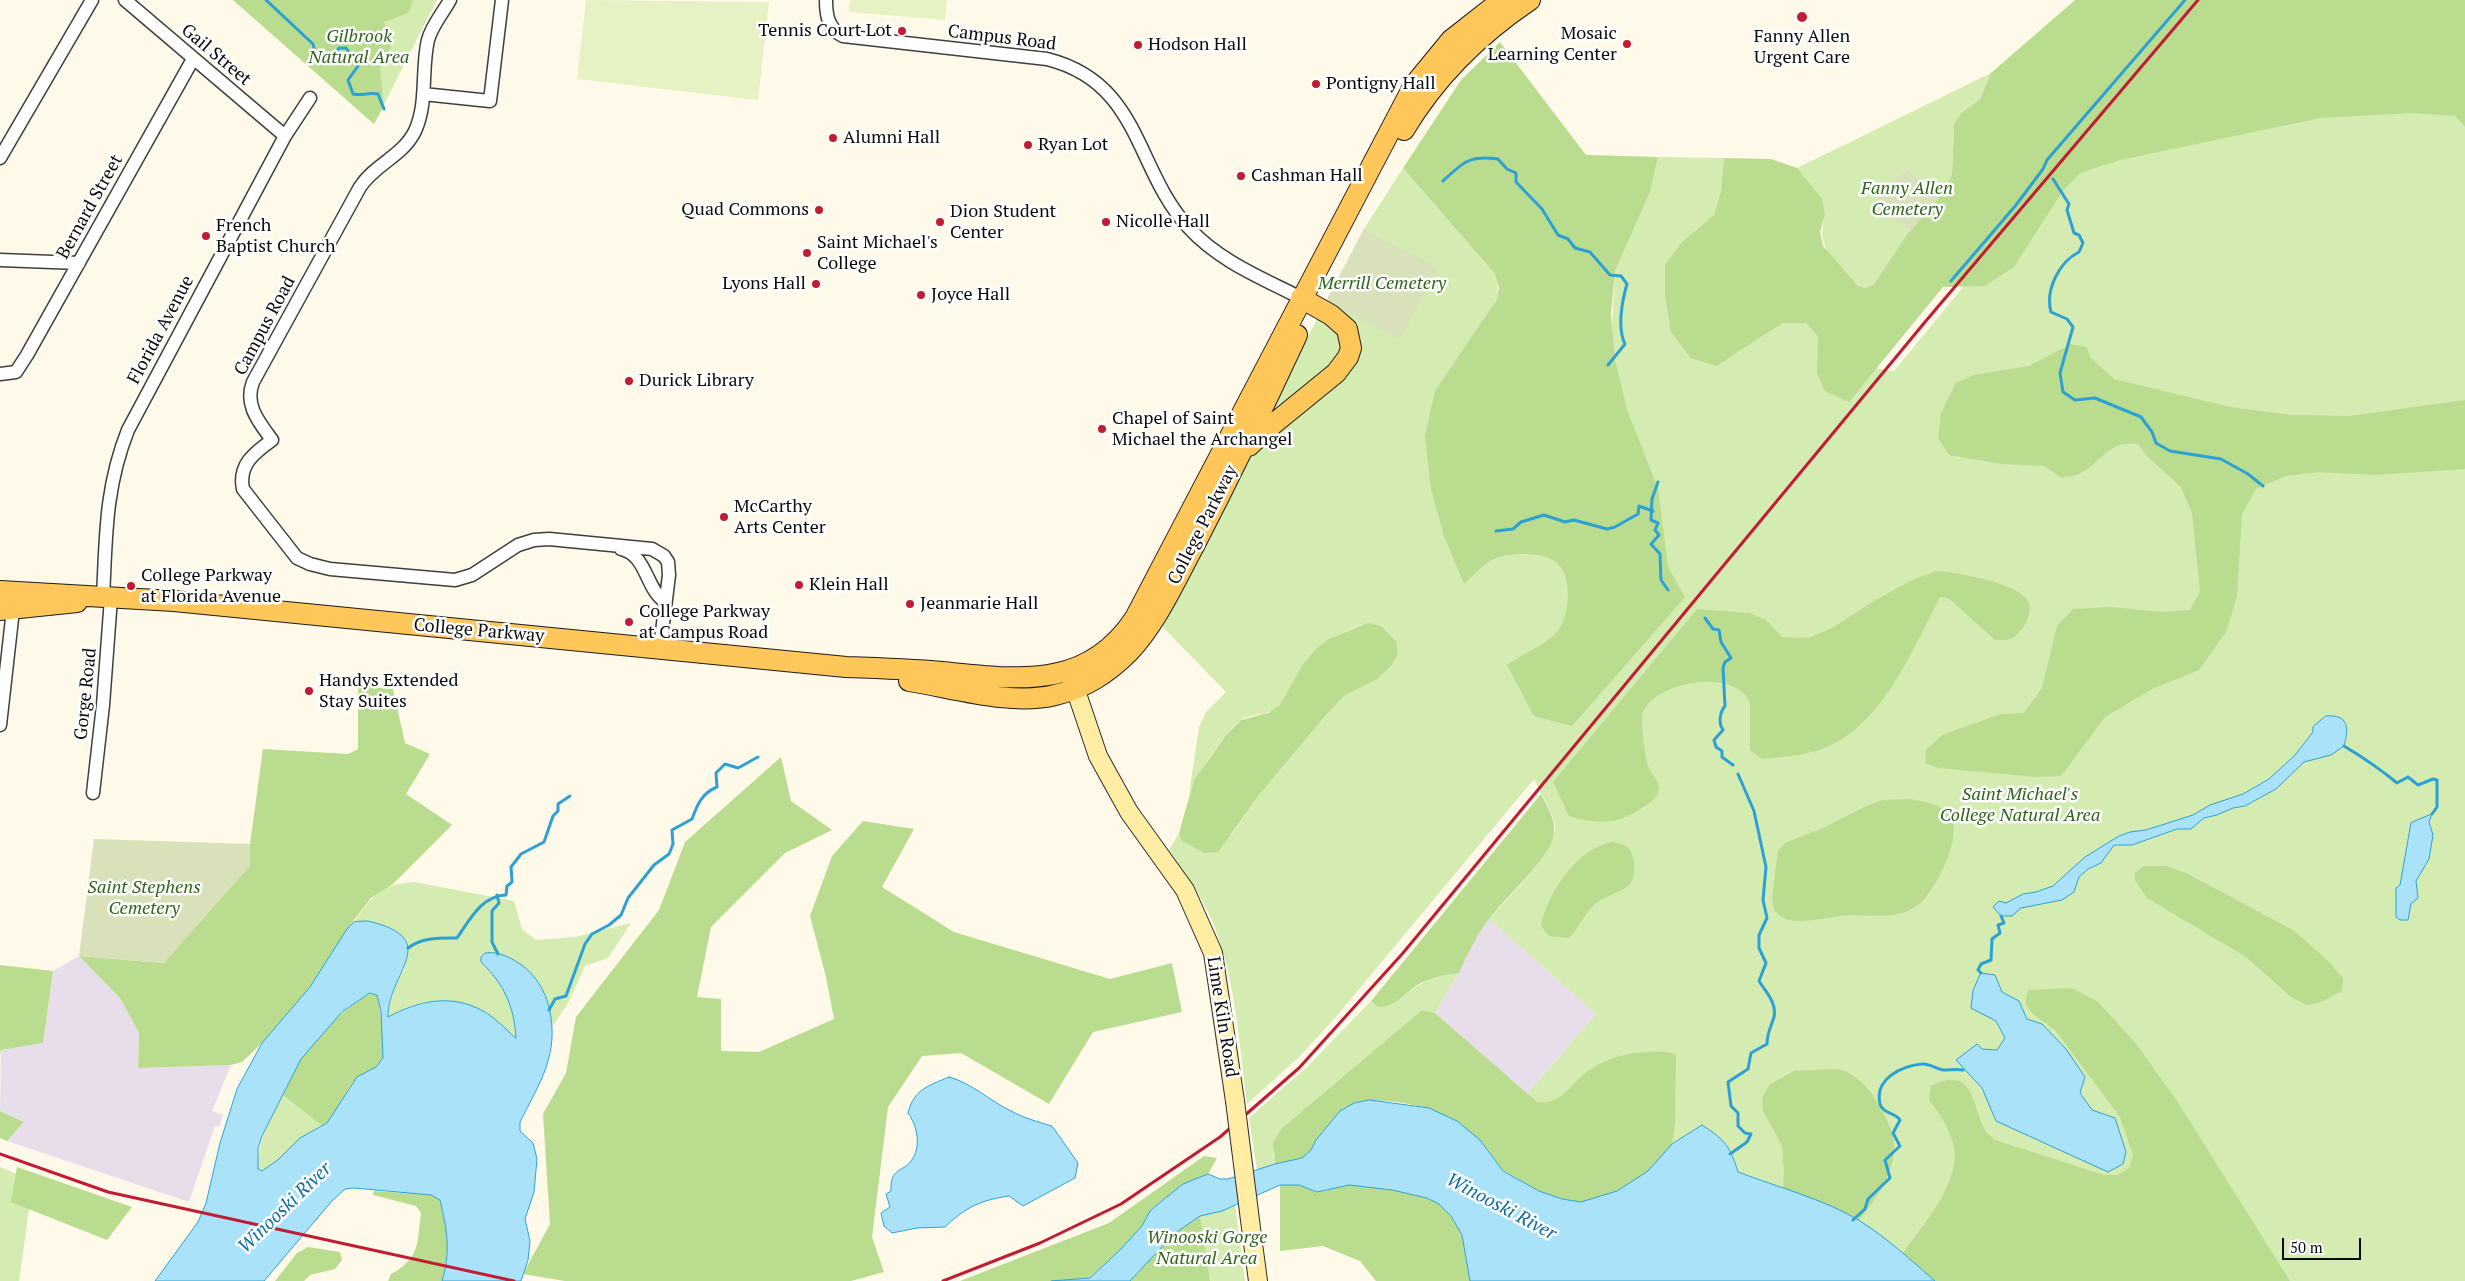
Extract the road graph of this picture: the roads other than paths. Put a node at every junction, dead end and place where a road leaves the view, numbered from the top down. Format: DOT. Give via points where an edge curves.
graph roads {
  1 [pos="92,0"];
  2 [pos="125,0"];
  3 [pos="450,0"];
  4 [pos="502,0"];
  5 [pos="826,0"];
  6 [pos="1502,0"];
  7 [pos="1530,0"];
  8 [pos="193,59"];
  9 [pos="423,94"];
  10 [pos="310,98"];
  11 [pos="285,136"];
  12 [pos="0,158"];
  13 [pos="0,260"];
  14 [pos="79,263"];
  15 [pos="1306,301"];
  16 [pos="1272,372"];
  17 [pos="0,374"];
  18 [pos="1308,395"];
  19 [pos="1237,461"];
  20 [pos="611,547"];
  21 [pos="107,598"];
  22 [pos="7,600"];
  23 [pos="664,601"];
  24 [pos="660,648"];
  25 [pos="1078,678"];
  26 [pos="0,726"];
  27 [pos="93,793"];
  28 [pos="1258,1281"];
  1 -- 12 [label="street"];
  2 -- 8 [label="street, Gail Street"];
  3 -- 9 [label="street, Campus Road" via="428,40"];
  4 -- 9 [label="street" via="490,101"];
  5 -- 15 [label="street, Campus Road" via="828,20 843,36 1047,59 1074,68 1109,95 1124,113 1169,201 1199,238 1215,252"];
  6 -- 15 [label="main road, College Parkway" via="1456,35 1423,72"];
  7 -- 15 [label="main road, College Parkway" via="1475,41 1432,88"];
  8 -- 11 [label="street, Gail Street"];
  8 -- 14 [label="street, Bernard Street"];
  9 -- 20 [label="street, Campus Road" via="418,124 412,137 402,150 373,171 360,187 253,382 252,409 272,440 246,464 242,475 243,489 298,558 330,569 455,580 467,577 518,545 534,540"];
  10 -- 11 [label="street, Florida Avenue"];
  11 -- 21 [label="street, Florida Avenue" via="149,388 119,452 108,500"];
  13 -- 14 [label="street"];
  14 -- 17 [label="street, Bernard Street" via="16,372"];
  15 -- 16 [label="main road, College Parkway"];
  15 -- 18 [label="main road" via="1341,322 1347,329 1350,348 1343,366"];
  16 -- 18 [label="main road" via="1288,391"];
  16 -- 19 [label="main road, College Parkway"];
  16 -- 25 [label="main road, College Parkway" via="1135,618 1128,629"];
  18 -- 19 [label="main road" via="1266,430"];
  19 -- 25 [label="main road, College Parkway" via="1176,579 1140,638 1117,663"];
  20 -- 23 [label="street, Campus Road" via="635,556 654,592"];
  20 -- 23 [label="street, Campus Road" via="652,549 664,556 669,575"];
  21 -- 22 [label="main road, College Parkway"];
  21 -- 24 [label="main road, College Parkway" via="174,601"];
  21 -- 27 [label="street, Gorge Road" via="104,705"];
  22 -- 26 [label="street"];
  23 -- 24 [label="street, Campus Road"];
  24 -- 25 [label="main road, College Parkway" via="846,667 1015,697 1052,696"];
  25 -- 28 [label="main road, Lime Kiln Road, bridge" via="1098,756 1129,812 1185,890 1207,938 1218,980"];
}
